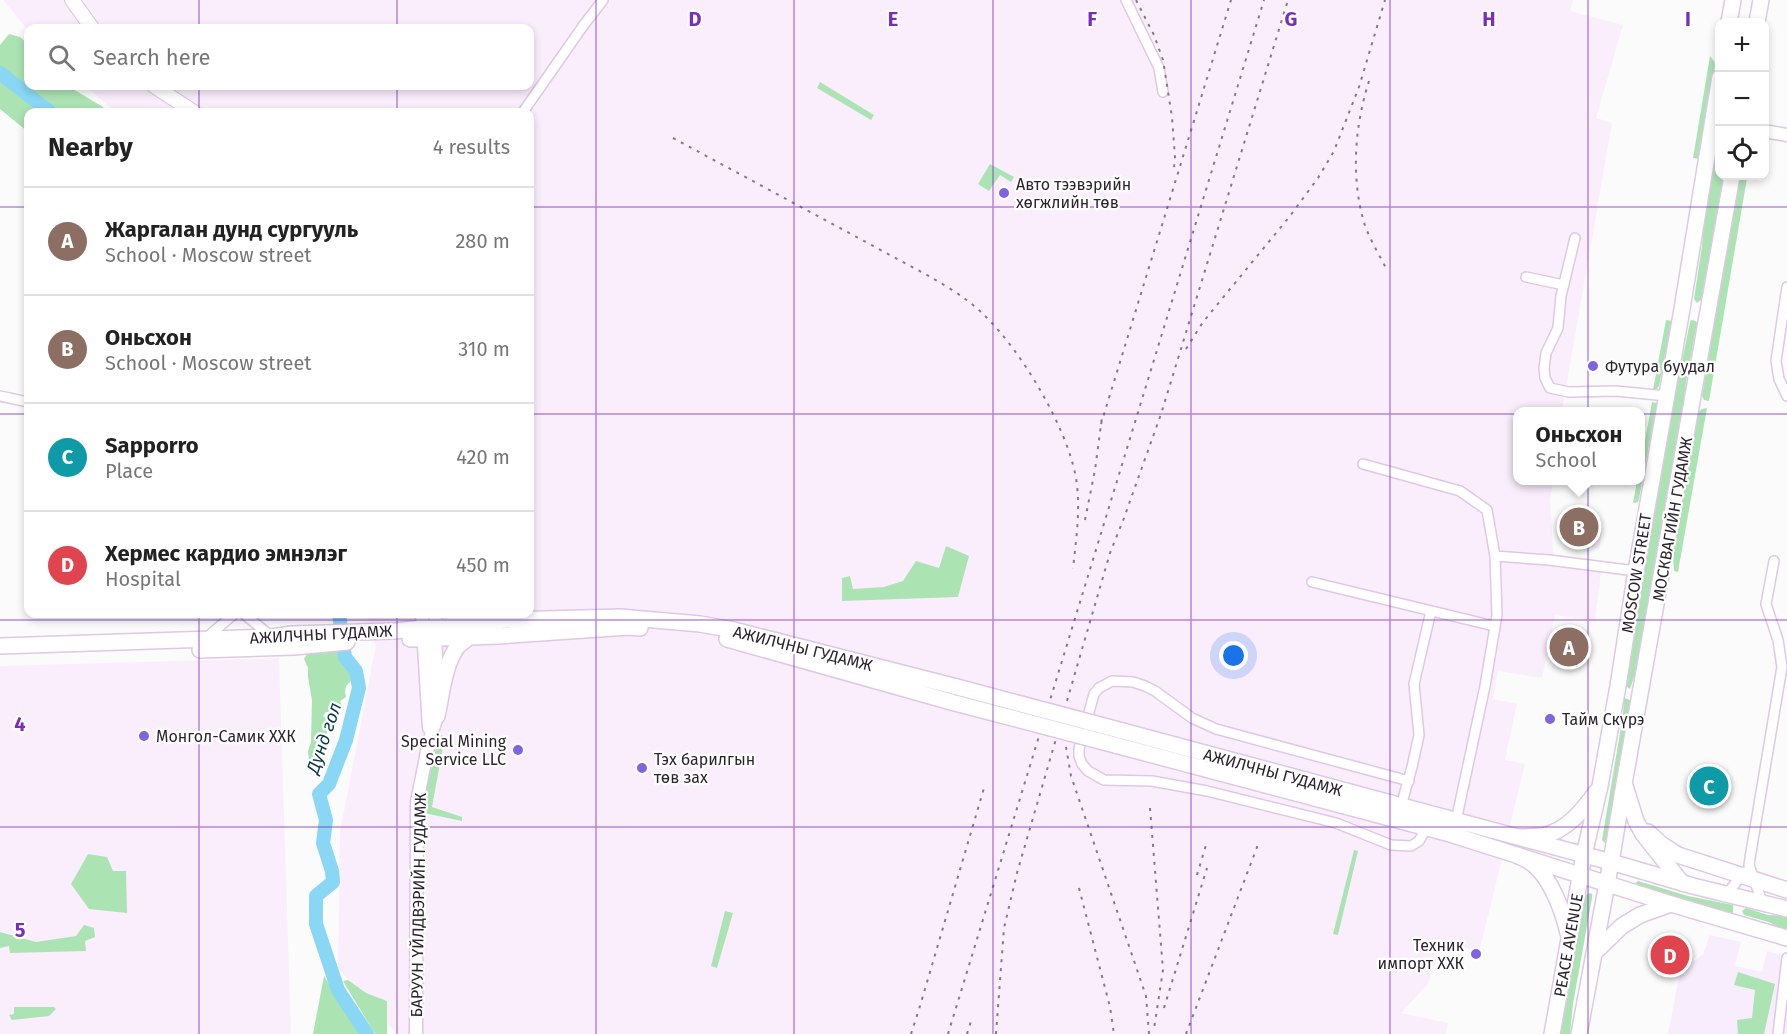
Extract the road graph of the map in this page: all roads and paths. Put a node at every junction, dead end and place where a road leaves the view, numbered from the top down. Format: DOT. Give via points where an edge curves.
graph roads {
  1 [pos="72,0"];
  2 [pos="603,0"];
  3 [pos="1126,0"];
  4 [pos="1733,0"];
  5 [pos="1761,0"];
  6 [pos="1730,18"];
  7 [pos="1758,18"];
  8 [pos="89,24"];
  9 [pos="160,90"];
  10 [pos="1163,92"];
  11 [pos="1715,102"];
  12 [pos="188,108"];
  13 [pos="526,108"];
  14 [pos="1769,132"];
  15 [pos="1787,135"];
  16 [pos="1731,180"];
  17 [pos="1575,238"];
  18 [pos="1526,277"];
  19 [pos="1564,285"];
  20 [pos="1787,287"];
  21 [pos="1682,309"];
  22 [pos="1709,313"];
  23 [pos="0,396"];
  24 [pos="1667,396"];
  25 [pos="1787,396"];
  26 [pos="24,401"];
  27 [pos="1363,464"];
  28 [pos="1495,556"];
  29 [pos="1774,561"];
  30 [pos="1636,571"];
  31 [pos="1312,582"];
  32 [pos="1431,611"];
  33 [pos="229,618"];
  34 [pos="249,618"];
  35 [pos="428,627"];
  36 [pos="1494,627"];
  37 [pos="700,629"];
  38 [pos="272,637"];
  39 [pos="469,637"];
  40 [pos="204,639"];
  41 [pos="293,640"];
  42 [pos="0,646"];
  43 [pos="0,656"];
  44 [pos="1642,682"];
  45 [pos="1618,686"];
  46 [pos="437,716"];
  47 [pos="1117,737"];
  48 [pos="429,742"];
  49 [pos="1409,781"];
  50 [pos="1624,784"];
  51 [pos="1600,786"];
  52 [pos="1401,806"];
  53 [pos="1456,821"];
  54 [pos="1636,821"];
  55 [pos="1426,828"];
  56 [pos="1518,837"];
  57 [pos="1517,855"];
  58 [pos="1584,855"];
  59 [pos="1611,862"];
  60 [pos="1748,874"];
  61 [pos="1580,875"];
  62 [pos="1606,883"];
  63 [pos="1682,883"];
  64 [pos="1787,890"];
  65 [pos="1727,894"];
  66 [pos="1755,900"];
  67 [pos="1671,904"];
  68 [pos="1787,909"];
  69 [pos="1743,925"];
  70 [pos="1569,937"];
  71 [pos="1787,938"];
  72 [pos="1594,953"];
  73 [pos="1787,958"];
  74 [pos="416,1034"];
  75 [pos="1552,1034"];
  76 [pos="1579,1034"];
  77 [pos="1778,1034"];
  1 -- 8 [label="main road"];
  2 -- 13 [label="street"];
  3 -- 10 [label="street" via="1159,68"];
  4 -- 6 [label="main road"];
  5 -- 7 [label="main road"];
  9 -- 12 [label="main road"];
  11 -- 21 [label="main road, MOSCOW STREET"];
  14 -- 15 [label="street"];
  16 -- 22 [label="main road, МОСКВАГИЙН ГУДАМЖ"];
  17 -- 19 [label="street"];
  18 -- 19 [label="street"];
  19 -- 24 [label="street" via="1558,328 1546,353 1545,378 1550,388"];
  20 -- 25 [label="street" via="1776,361"];
  21 -- 22 [label="main road"];
  21 -- 24 [label="main road, MOSCOW STREET"];
  22 -- 44 [label="main road, МОСКВАГИЙН ГУДАМЖ"];
  23 -- 26 [label="street"];
  24 -- 30 [label="main road, MOSCOW STREET"];
  27 -- 28 [label="street" via="1460,490 1473,499 1487,510"];
  28 -- 30 [label="street"];
  28 -- 36 [label="street"];
  29 -- 60 [label="street" via="1766,604 1782,667"];
  30 -- 45 [label="main road, MOSCOW STREET"];
  31 -- 32 [label="street"];
  32 -- 36 [label="street"];
  32 -- 49 [label="street" via="1414,684 1419,735"];
  33 -- 40 [label="street"];
  34 -- 38 [label="street"];
  35 -- 37 [label="main road, АЖИЛЧНЫ ГУДАМЖ" via="620,617"];
  35 -- 39 [label="main road, АЖИЛЧНЫ ГУДАМЖ"];
  35 -- 41 [label="main road, АЖИЛЧНЫ ГУДАМЖ" via="375,636"];
  35 -- 46 [label="street, БАРУУН ҮЙЛДВЭРИЙН ГУДАМЖ"];
  35 -- 48 [label="street, БАРУУН ҮЙЛДВЭРИЙН ГУДАМЖ"];
  36 -- 53 [label="street"];
  37 -- 39 [label="main road, АЖИЛЧНЫ ГУДАМЖ" via="629,627"];
  37 -- 47 [label="main road, АЖИЛЧНЫ ГУДАМЖ, bridge" via="955,703"];
  37 -- 47 [label="main road, АЖИЛЧНЫ ГУДАМЖ, bridge" via="734,630 957,687"];
  38 -- 40 [label="main road, АЖИЛЧНЫ ГУДАМЖ"];
  38 -- 41 [label="main road, АЖИЛЧНЫ ГУДАМЖ"];
  39 -- 46 [label="main road" via="452,657"];
  40 -- 42 [label="main road, АЖИЛЧНЫ ГУДАМЖ"];
  41 -- 43 [label="main road, АЖИЛЧНЫ ГУДАМЖ"];
  44 -- 45 [label="main road" via="1632,693"];
  44 -- 50 [label="main road, МОСКВАГИЙН ГУДАМЖ"];
  45 -- 51 [label="main road, MOSCOW STREET"];
  46 -- 48 [label="street, БАРУУН ҮЙЛДВЭРИЙН ГУДАМЖ"];
  47 -- 52 [label="main road, АЖИЛЧНЫ ГУДАМЖ"];
  47 -- 55 [label="main road, АЖИЛЧНЫ ГУДАМЖ"];
  48 -- 74 [label="street, БАРУУН ҮЙЛДВЭРИЙН ГУДАМЖ" via="417,802"];
  49 -- 52 [label="street"];
  49 -- 55 [label="street" via="1216,729 1192,718 1155,691 1121,680 1105,683 1094,694 1078,749 1082,764 1104,780 1152,781 1207,791 1336,823 1391,845 1411,846"];
  50 -- 54 [label="main road"];
  50 -- 59 [label="main road, МОСКВАГИЙН ГУДАМЖ"];
  51 -- 56 [label="main road" via="1577,817 1563,827 1544,836"];
  51 -- 58 [label="main road, MOSCOW STREET"];
  52 -- 53 [label="main road, АЖИЛЧНЫ ГУДАМЖ"];
  53 -- 56 [label="main road, АЖИЛЧНЫ ГУДАМЖ"];
  54 -- 60 [label="main road" via="1670,852"];
  54 -- 63 [label="main road" via="1653,849"];
  55 -- 57 [label="main road, АЖИЛЧНЫ ГУДАМЖ"];
  56 -- 58 [label="main road, АЖИЛЧНЫ ГУДАМЖ"];
  57 -- 61 [label="main road, АЖИЛЧНЫ ГУДАМЖ"];
  57 -- 70 [label="main road" via="1534,865 1547,881"];
  58 -- 59 [label="main road, АЖИЛЧНЫ ГУДАМЖ"];
  58 -- 61 [label="main road, PEACE AVENUE"];
  59 -- 62 [label="main road, PEACE AVENUE"];
  59 -- 63 [label="main road, АЖИЛЧНЫ ГУДАМЖ"];
  60 -- 64 [label="main road"];
  60 -- 65 [label="street"];
  60 -- 66 [label="street"];
  61 -- 62 [label="main road, АЖИЛЧНЫ ГУДАМЖ"];
  61 -- 70 [label="main road, PEACE AVENUE"];
  62 -- 67 [label="main road, АЖИЛЧНЫ ГУДАМЖ"];
  62 -- 72 [label="main road, PEACE AVENUE"];
  63 -- 65 [label="main road, АЖИЛЧНЫ ГУДАМЖ"];
  65 -- 66 [label="main road, АЖИЛЧНЫ ГУДАМЖ"];
  66 -- 68 [label="main road, АЖИЛЧНЫ ГУДАМЖ"];
  66 -- 69 [label="main road" via="1739,908"];
  67 -- 69 [label="main road, АЖИЛЧНЫ ГУДАМЖ"];
  67 -- 72 [label="main road" via="1640,915"];
  69 -- 71 [label="main road, АЖИЛЧНЫ ГУДАМЖ"];
  70 -- 75 [label="main road, PEACE AVENUE"];
  72 -- 76 [label="main road, PEACE AVENUE"];
  73 -- 77 [label="street"];
}
